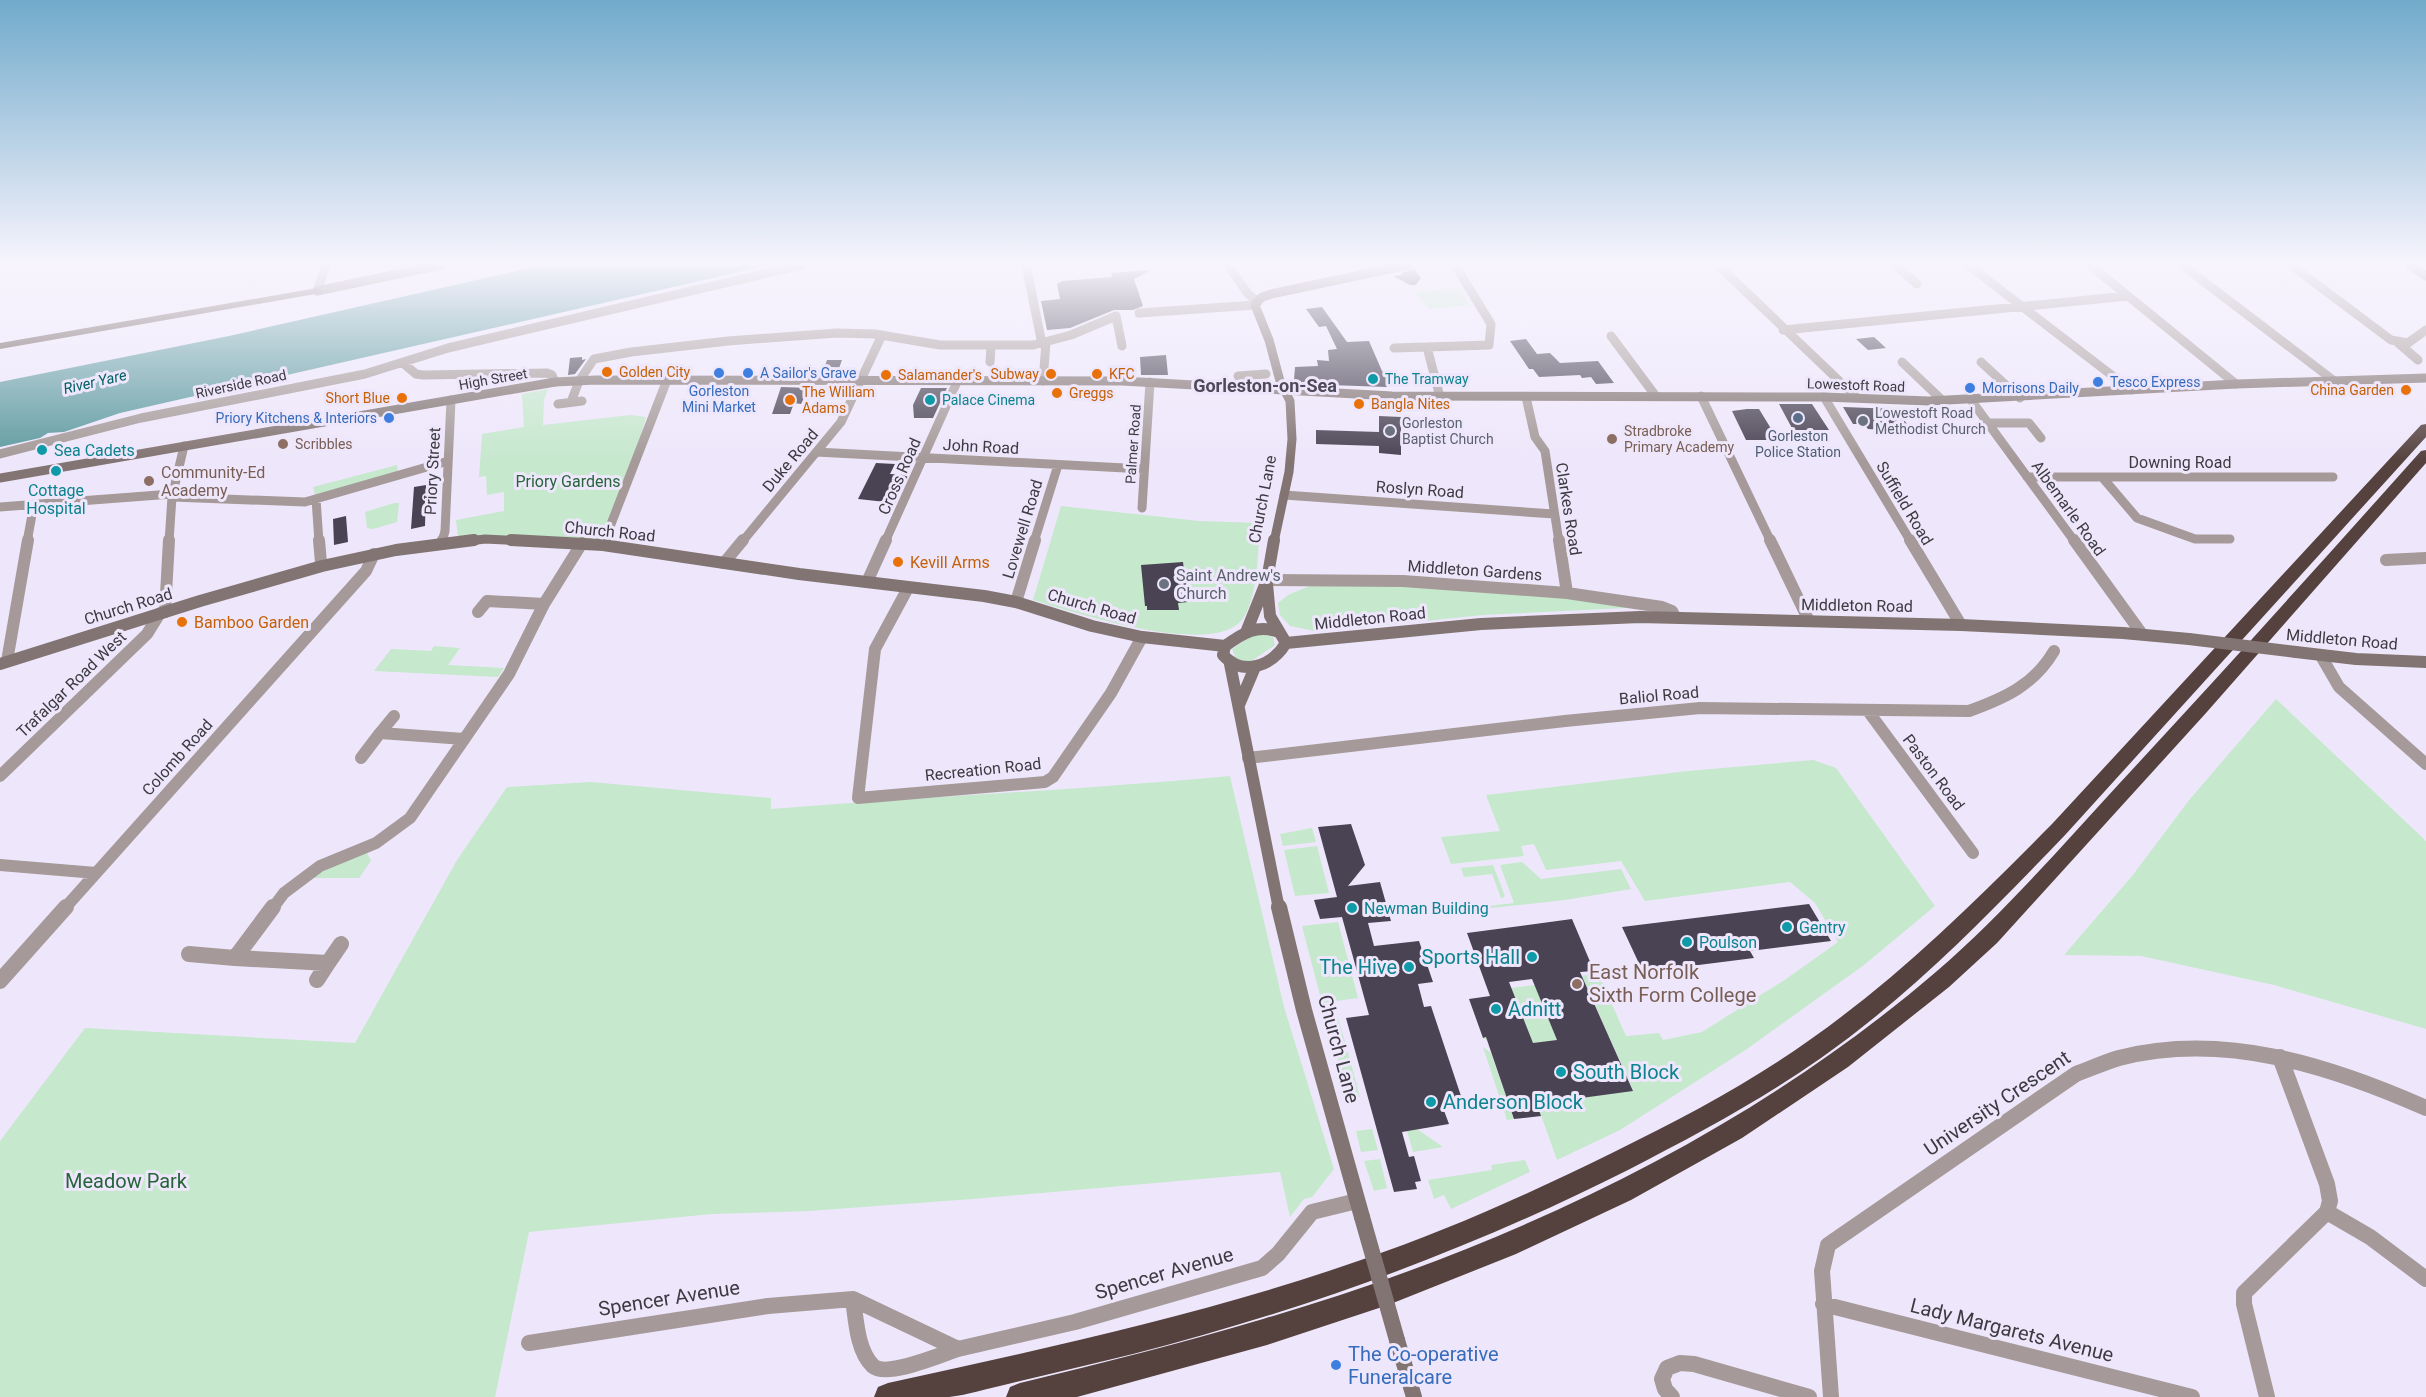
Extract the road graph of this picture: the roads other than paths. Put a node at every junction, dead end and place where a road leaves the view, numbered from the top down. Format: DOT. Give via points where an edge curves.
graph roads {
  1 [pos="91,330"];
  2 [pos="525,330"];
  3 [pos="1041,330"];
  4 [pos="1078,330"];
  5 [pos="1119,330"];
  6 [pos="1265,330"];
  7 [pos="1490,330"];
  8 [pos="1783,330"];
  9 [pos="2054,330"];
  10 [pos="2169,330"];
  11 [pos="2267,330"];
  12 [pos="2376,330"];
  13 [pos="2426,330"];
  14 [pos="882,335"];
  15 [pos="1044,343"];
  16 [pos="2400,343"];
  17 [pos="1605,344"];
  18 [pos="0,346"];
  19 [pos="991,346"];
  20 [pos="1122,346"];
  21 [pos="1427,347"];
  22 [pos="1394,348"];
  23 [pos="2418,360"];
  24 [pos="990,362"];
  25 [pos="1902,362"];
  26 [pos="1981,362"];
  27 [pos="403,363"];
  28 [pos="1266,374"];
  29 [pos="1238,376"];
  30 [pos="2426,378"];
  31 [pos="667,380"];
  32 [pos="2333,380"];
  33 [pos="579,381"];
  34 [pos="1043,381"];
  35 [pos="555,382"];
  36 [pos="859,382"];
  37 [pos="957,382"];
  38 [pos="1150,382"];
  39 [pos="2236,384"];
  40 [pos="1285,390"];
  41 [pos="2132,390"];
  42 [pos="1655,395"];
  43 [pos="1701,396"];
  44 [pos="1440,397"];
  45 [pos="1526,397"];
  46 [pos="1824,397"];
  47 [pos="1856,398"];
  48 [pos="2020,398"];
  49 [pos="451,400"];
  50 [pos="1971,400"];
  51 [pos="582,401"];
  52 [pos="1943,401"];
  53 [pos="571,402"];
  54 [pos="558,404"];
  55 [pos="1988,423"];
  56 [pos="2426,428"];
  57 [pos="2041,438"];
  58 [pos="184,446"];
  59 [pos="816,452"];
  60 [pos="0,454"];
  61 [pos="2426,454"];
  62 [pos="923,458"];
  63 [pos="448,462"];
  64 [pos="1058,465"];
  65 [pos="1144,469"];
  66 [pos="2027,477"];
  67 [pos="2102,477"];
  68 [pos="2332,477"];
  69 [pos="0,478"];
  70 [pos="1284,495"];
  71 [pos="172,496"];
  72 [pos="316,499"];
  73 [pos="34,504"];
  74 [pos="0,507"];
  75 [pos="1142,508"];
  76 [pos="1554,514"];
  77 [pos="2230,539"];
  78 [pos="442,543"];
  79 [pos="582,543"];
  80 [pos="603,545"];
  81 [pos="374,554"];
  82 [pos="2426,558"];
  83 [pos="2386,560"];
  84 [pos="321,563"];
  85 [pos="724,563"];
  86 [pos="1267,580"];
  87 [pos="867,582"];
  88 [pos="908,588"];
  89 [pos="495,590"];
  90 [pos="1567,593"];
  91 [pos="487,601"];
  92 [pos="1016,602"];
  93 [pos="544,604"];
  94 [pos="478,612"];
  95 [pos="163,613"];
  96 [pos="1675,617"];
  97 [pos="1809,621"];
  98 [pos="1962,625"];
  99 [pos="13,627"];
  100 [pos="0,630"];
  101 [pos="1247,630"];
  102 [pos="1279,632"];
  103 [pos="2142,634"];
  104 [pos="1142,637"];
  105 [pos="1286,643"];
  106 [pos="1225,646"];
  107 [pos="2054,651"];
  108 [pos="2321,656"];
  109 [pos="2426,662"];
  110 [pos="4,663"];
  111 [pos="1230,664"];
  112 [pos="1255,667"];
  113 [pos="1238,709"];
  114 [pos="1868,711"];
  115 [pos="394,716"];
  116 [pos="380,733"];
  117 [pos="464,739"];
  118 [pos="361,758"];
  119 [pos="1248,758"];
  120 [pos="2426,764"];
  121 [pos="0,776"];
  122 [pos="1973,853"];
  123 [pos="0,865"];
  124 [pos="96,873"];
  125 [pos="341,944"];
  126 [pos="189,954"];
  127 [pos="235,958"];
  128 [pos="328,963"];
  129 [pos="0,981"];
  130 [pos="317,981"];
  131 [pos="2280,1057"];
  132 [pos="2426,1108"];
  133 [pos="1359,1209"];
  134 [pos="2327,1212"];
  135 [pos="2426,1279"];
  136 [pos="853,1299"];
  137 [pos="1823,1304"];
  138 [pos="529,1343"];
  139 [pos="958,1349"];
  140 [pos="888,1397"];
  141 [pos="1020,1397"];
  142 [pos="1414,1397"];
  143 [pos="1672,1397"];
  144 [pos="1809,1397"];
  145 [pos="1831,1397"];
  146 [pos="2192,1397"];
  147 [pos="2267,1397"];
  1 -- 18 [label="main road"];
  2 -- 27 [label="street, Riverside Road"];
  3 -- 15 [label="street"];
  4 -- 15 [label="street"];
  5 -- 20 [label="street"];
  6 -- 40 [label="street, Church Lane"];
  7 -- 21 [label="street" via="1489,345"];
  8 -- 47 [label="street"];
  9 -- 41 [label="street"];
  10 -- 39 [label="street"];
  11 -- 32 [label="street"];
  12 -- 16 [label="street"];
  13 -- 16 [label="street"];
  14 -- 19 [label="street" via="940,345"];
  14 -- 33 [label="street" via="837,333 631,352 591,360"];
  14 -- 36 [label="street, Duke Road"];
  15 -- 19 [label="street"];
  15 -- 34 [label="street" via="1047,348"];
  16 -- 23 [label="street"];
  17 -- 42 [label="street" via="1613,339"];
  19 -- 24 [label="street"];
  21 -- 22 [label="street"];
  21 -- 44 [label="street"];
  25 -- 52 [label="street"];
  26 -- 48 [label="street"];
  27 -- 35 [label="street" via="423,375 547,373"];
  27 -- 60 [label="street, Riverside Road" via="127,421"];
  28 -- 29 [label="street"];
  30 -- 32 [label="street, Lowestoft Road"];
  31 -- 33 [label="street, High Street"];
  31 -- 36 [label="street, High Street"];
  31 -- 80 [label="street"];
  32 -- 39 [label="street, Lowestoft Road"];
  33 -- 35 [label="street, High Street"];
  33 -- 53 [label="street"];
  34 -- 37 [label="street, High Street"];
  34 -- 38 [label="street, High Street"];
  35 -- 49 [label="street, High Street"];
  36 -- 37 [label="street, High Street"];
  36 -- 59 [label="street, Duke Road" via="841,422"];
  37 -- 62 [label="street, Cross Road"];
  38 -- 40 [label="street, High Street"];
  38 -- 65 [label="street, Palmer Road"];
  39 -- 41 [label="street, Lowestoft Road"];
  40 -- 44 [label="street, Lowestoft Road"];
  40 -- 70 [label="street, Church Lane" via="1290,401 1292,439"];
  41 -- 48 [label="street, Lowestoft Road"];
  42 -- 43 [label="street, Lowestoft Road"];
  42 -- 45 [label="street, Lowestoft Road"];
  43 -- 46 [label="street, Lowestoft Road"];
  43 -- 97 [label="street"];
  44 -- 45 [label="street, Lowestoft Road"];
  45 -- 76 [label="street, Clarkes Road" via="1535,437 1545,451"];
  46 -- 47 [label="street, Lowestoft Road"];
  46 -- 98 [label="street, Suffield Road"];
  47 -- 52 [label="street, Lowestoft Road"];
  48 -- 50 [label="street, Lowestoft Road"];
  49 -- 58 [label="street, High Street"];
  49 -- 63 [label="street, Priory Street"];
  50 -- 52 [label="street, Lowestoft Road"];
  50 -- 55 [label="street, Albemarle Road"];
  51 -- 53 [label="street"];
  53 -- 54 [label="street"];
  55 -- 57 [label="street" via="2030,423"];
  55 -- 66 [label="street, Albemarle Road"];
  56 -- 140 [label="highway" via="1997,893 1884,997 1749,1093 1559,1192 1425,1249 1322,1287 1074,1356"];
  58 -- 69 [label="street, High Street"];
  58 -- 71 [label="street"];
  59 -- 62 [label="street, John Road"];
  59 -- 85 [label="street, Duke Road"];
  61 -- 141 [label="highway" via="2017,909 1944,979 1857,1050 1780,1102 1700,1150 1566,1219 1435,1276 1210,1349"];
  62 -- 64 [label="street, John Road"];
  62 -- 87 [label="street, Cross Road"];
  63 -- 72 [label="street"];
  63 -- 78 [label="street, Priory Street"];
  64 -- 65 [label="street, John Road"];
  64 -- 92 [label="street, Lovewell Road"];
  65 -- 75 [label="street, Palmer Road"];
  66 -- 67 [label="street, Downing Road"];
  66 -- 103 [label="street, Albemarle Road"];
  67 -- 68 [label="street, Downing Road"];
  67 -- 77 [label="street" via="2137,518 2195,539"];
  70 -- 76 [label="street, Roslyn Road"];
  70 -- 86 [label="street, Church Lane"];
  71 -- 72 [label="street" via="291,502"];
  71 -- 73 [label="street"];
  71 -- 95 [label="street"];
  72 -- 84 [label="street"];
  73 -- 74 [label="street"];
  73 -- 99 [label="street"];
  76 -- 90 [label="street, Clarkes Road"];
  78 -- 79 [label="street, Church Road" via="494,539"];
  78 -- 81 [label="street, Church Road"];
  79 -- 80 [label="street, Church Road"];
  79 -- 93 [label="street"];
  80 -- 85 [label="street, Church Road"];
  81 -- 95 [label="street, Church Road"];
  81 -- 124 [label="street, Colomb Road" via="366,571"];
  82 -- 83 [label="street"];
  85 -- 87 [label="street, Church Road"];
  86 -- 90 [label="street, Middleton Gardens" via="1403,581"];
  86 -- 101 [label="street, Church Lane"];
  86 -- 102 [label="street, Church Lane" via="1270,616"];
  87 -- 88 [label="street, Church Road"];
  88 -- 92 [label="street, Church Road"];
  88 -- 104 [label="street, Recreation Road" via="875,649 858,798 1045,782 1053,777 1111,693"];
  89 -- 91 [label="street"];
  90 -- 96 [label="street, Middleton Gardens" via="1662,607"];
  91 -- 93 [label="street"];
  91 -- 94 [label="street"];
  92 -- 104 [label="street, Church Road"];
  93 -- 117 [label="street" via="511,670"];
  95 -- 110 [label="street, Church Road"];
  95 -- 121 [label="street, Trafalgar Road West" via="147,634"];
  96 -- 97 [label="street, Middleton Road"];
  96 -- 105 [label="street, Middleton Road" via="1481,624"];
  97 -- 98 [label="street, Middleton Road"];
  98 -- 103 [label="street, Middleton Road"];
  99 -- 100 [label="street"];
  99 -- 110 [label="street"];
  101 -- 102 [label="street" via="1269,628"];
  101 -- 106 [label="street"];
  102 -- 105 [label="street, Church Lane"];
  103 -- 108 [label="street, Middleton Road, bridge"];
  104 -- 106 [label="street, Church Road"];
  105 -- 112 [label="street" via="1276,655"];
  106 -- 111 [label="street, Church Lane" via="1223,655"];
  107 -- 114 [label="street, Baliol Road" via="2043,670 2006,698 1982,707 1956,712"];
  108 -- 109 [label="street, Middleton Road"];
  108 -- 120 [label="street" via="2339,687"];
  111 -- 112 [label="street"];
  111 -- 113 [label="street, Church Lane"];
  112 -- 113 [label="street"];
  113 -- 119 [label="street, Church Lane"];
  114 -- 119 [label="street, Baliol Road" via="1764,707 1664,710"];
  114 -- 122 [label="street, Paston Road"];
  115 -- 116 [label="street"];
  116 -- 117 [label="street"];
  116 -- 118 [label="street"];
  117 -- 127 [label="street" via="410,818 376,843 320,866 300,880 284,894"];
  119 -- 133 [label="street, Church Lane" via="1304,1010"];
  123 -- 124 [label="street"];
  124 -- 129 [label="street, Colomb Road"];
  125 -- 128 [label="street"];
  126 -- 127 [label="street"];
  127 -- 128 [label="street"];
  128 -- 130 [label="street"];
  131 -- 132 [label="street, University Crescent" via="2328,1069"];
  131 -- 134 [label="street" via="2327,1184"];
  131 -- 137 [label="street, University Crescent" via="2243,1050 2181,1049 2097,1064 2076,1074 1828,1245 1822,1272"];
  133 -- 139 [label="street, Spencer Avenue" via="1327,1207 1312,1212 1262,1268 1075,1322"];
  133 -- 142 [label="street, Church Lane, bridge"];
  134 -- 135 [label="street" via="2370,1237"];
  134 -- 147 [label="street" via="2244,1293"];
  136 -- 138 [label="street, Spencer Avenue" via="768,1306"];
  136 -- 139 [label="street"];
  136 -- 139 [label="street, Spencer Avenue" via="859,1336 874,1367 889,1371"];
  137 -- 145 [label="street, University Crescent"];
  137 -- 146 [label="street, Lady Margarets Avenue"];
  143 -- 144 [label="street" via="1662,1379 1667,1368 1680,1363"];
}
